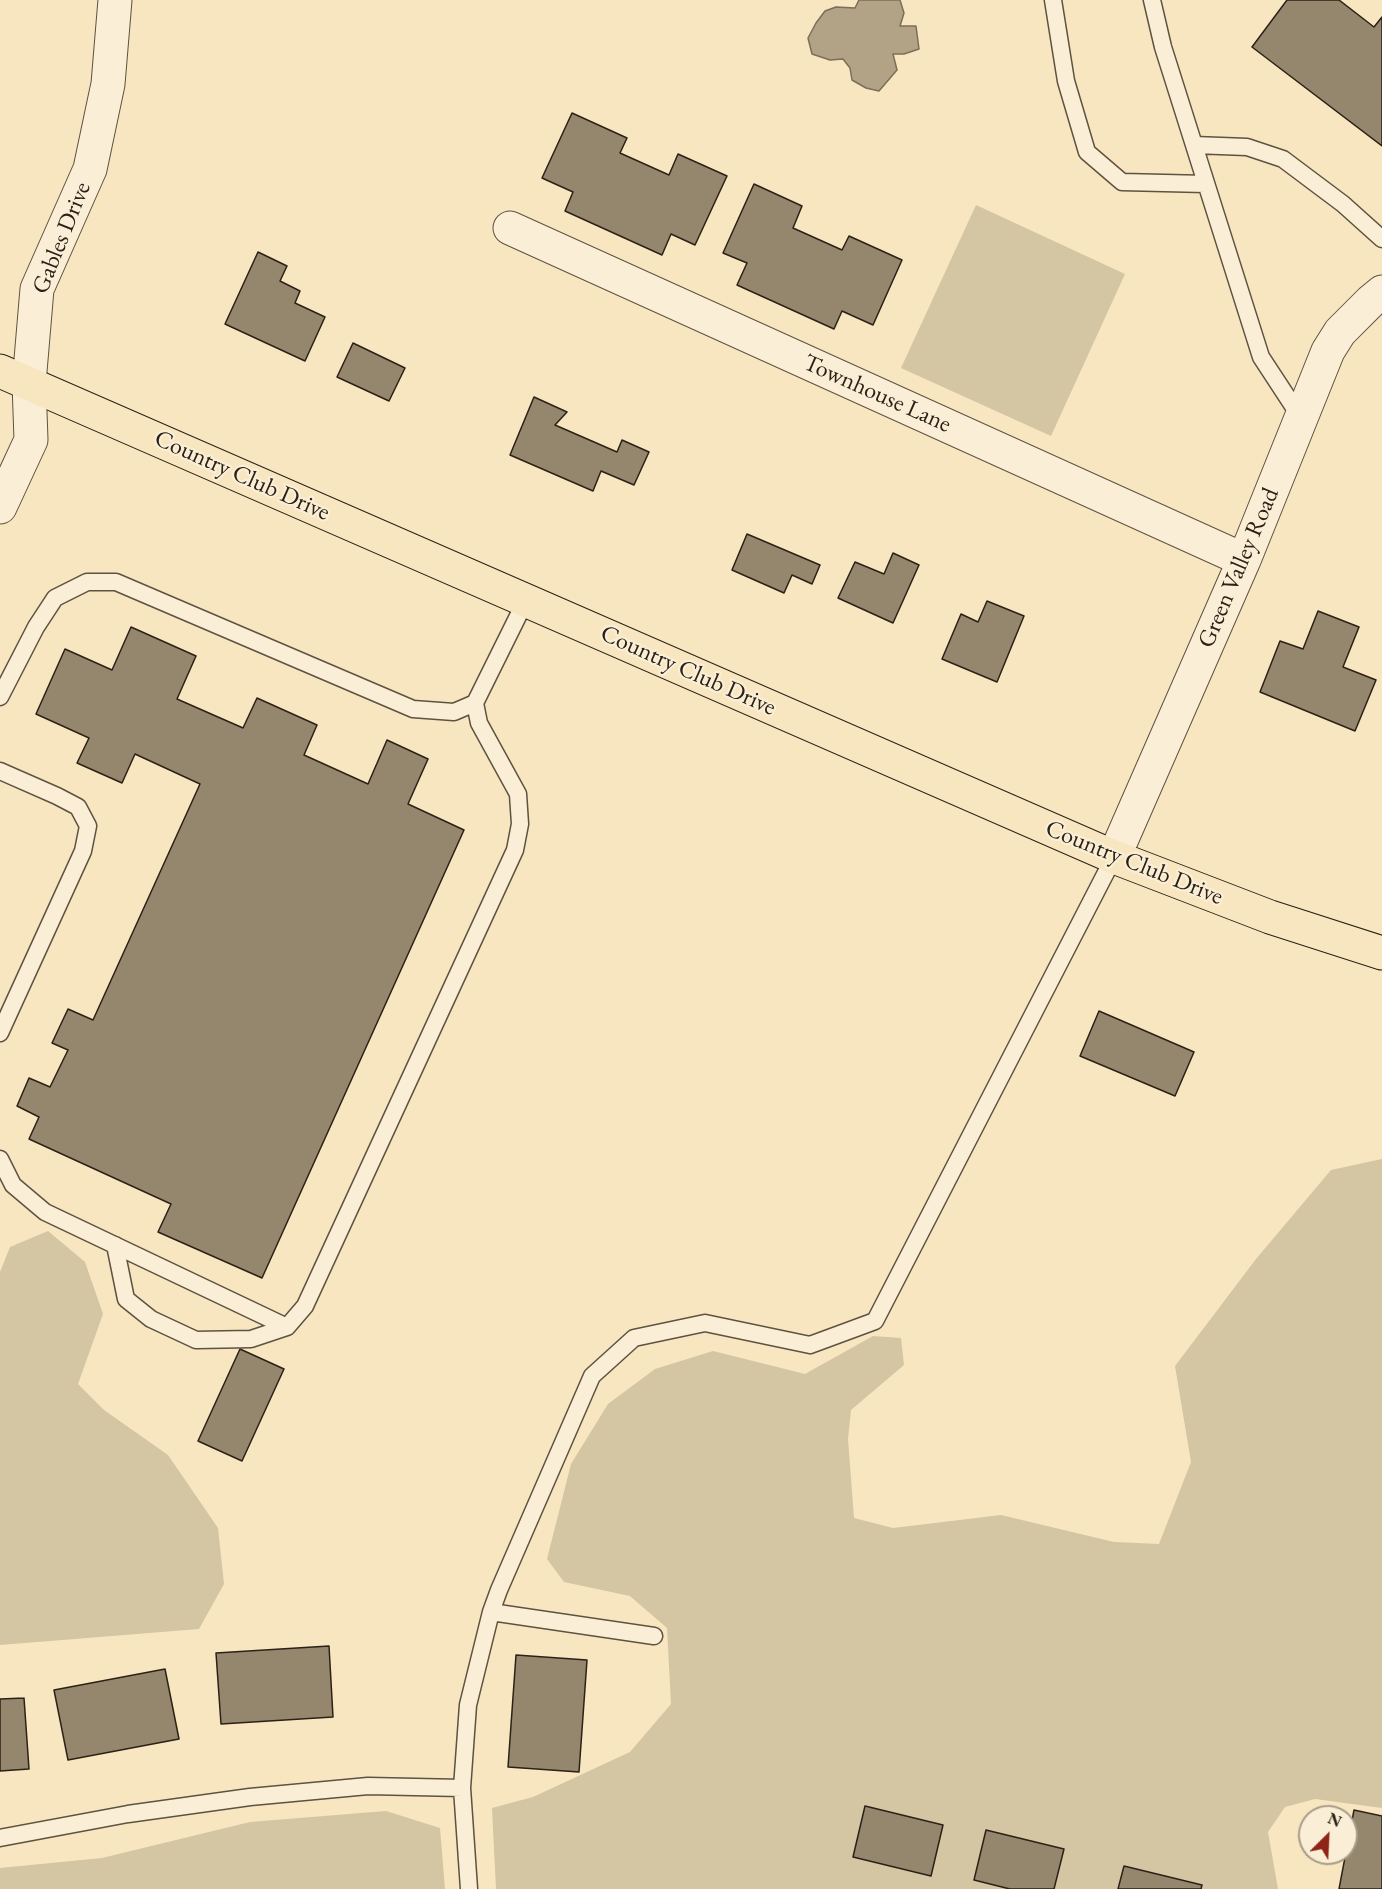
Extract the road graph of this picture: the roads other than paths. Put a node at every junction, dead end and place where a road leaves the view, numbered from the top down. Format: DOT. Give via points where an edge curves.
graph roads {
  1 [pos="115,0"];
  2 [pos="1053,0"];
  3 [pos="1152,0"];
  4 [pos="1194,145"];
  5 [pos="1206,184"];
  6 [pos="510,228"];
  7 [pos="1382,239"];
  8 [pos="1382,292"];
  9 [pos="14,377"];
  10 [pos="1301,418"];
  11 [pos="0,507"];
  12 [pos="1244,560"];
  13 [pos="526,600"];
  14 [pos="0,696"];
  15 [pos="475,704"];
  16 [pos="0,771"];
  17 [pos="1114,857"];
  18 [pos="1382,953"];
  19 [pos="0,1033"];
  20 [pos="0,1159"];
  21 [pos="115,1245"];
  22 [pos="287,1327"];
  23 [pos="491,1612"];
  24 [pos="654,1636"];
  25 [pos="462,1788"];
  26 [pos="0,1838"];
  27 [pos="469,1889"];
  1 -- 9 [label="street, Gables Drive" via="108,84 90,169 37,289"];
  2 -- 5 [label="lane" via="1066,81 1087,152 1122,182"];
  3 -- 4 [label="lane"];
  4 -- 5 [label="lane"];
  4 -- 7 [label="lane" via="1247,147 1283,159"];
  5 -- 10 [label="lane" via="1261,357"];
  6 -- 12 [label="street, Townhouse Lane"];
  8 -- 10 [label="street, Green Valley Road" via="1340,332 1328,351"];
  9 -- 11 [label="street, Gables Drive" via="31,440"];
  9 -- 13 [label="main road, Country Club Drive"];
  10 -- 12 [label="street, Green Valley Road"];
  12 -- 17 [label="street, Green Valley Road"];
  13 -- 15 [label="lane"];
  13 -- 17 [label="main road, Country Club Drive"];
  14 -- 15 [label="lane" via="55,598 87,582 116,582 412,708 454,712"];
  15 -- 22 [label="lane" via="479,723 518,794 520,824 515,850 305,1306"];
  16 -- 19 [label="lane" via="78,807 88,826 83,851"];
  17 -- 18 [label="main road, Country Club Drive" via="1270,917"];
  17 -- 23 [label="lane" via="875,1321 810,1345 705,1323 634,1338 592,1376"];
  20 -- 21 [label="lane" via="13,1185 45,1212"];
  21 -- 22 [label="lane"];
  21 -- 22 [label="lane" via="126,1299 151,1319 196,1340 251,1339"];
  23 -- 24 [label="lane"];
  23 -- 25 [label="lane" via="468,1705"];
  25 -- 26 [label="lane" via="368,1786 250,1797"];
  25 -- 27 [label="lane"];
}
